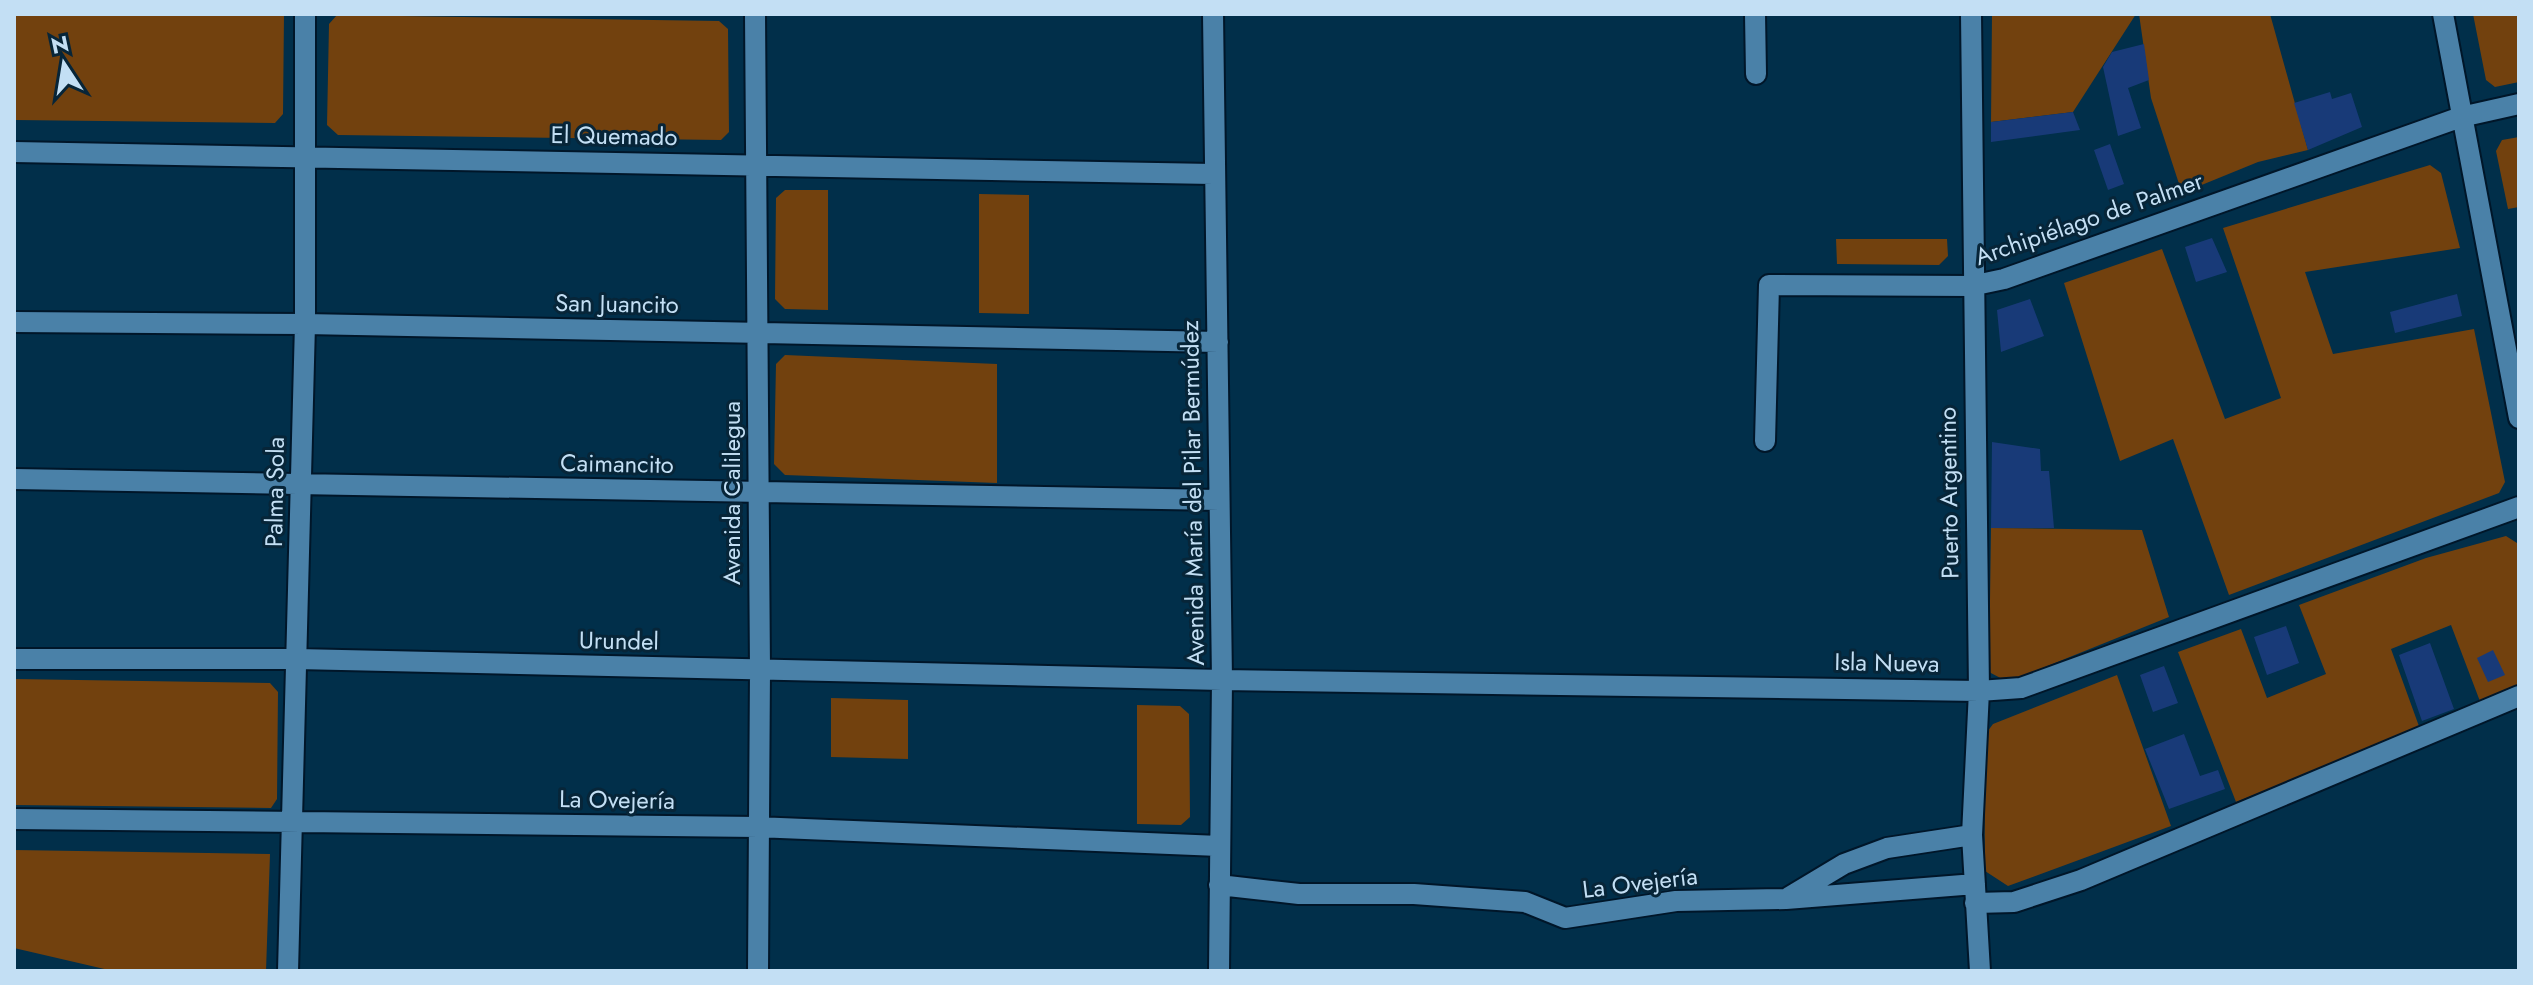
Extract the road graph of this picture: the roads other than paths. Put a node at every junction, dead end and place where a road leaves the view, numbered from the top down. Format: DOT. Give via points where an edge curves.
graph roads {
  1 [pos="305,14"];
  2 [pos="755,14"];
  3 [pos="1213,14"];
  4 [pos="1755,14"];
  5 [pos="1971,14"];
  6 [pos="2443,14"];
  7 [pos="1756,74"];
  8 [pos="2519,104"];
  9 [pos="2461,117"];
  10 [pos="14,152"];
  11 [pos="305,156"];
  12 [pos="755,165"];
  13 [pos="1213,174"];
  14 [pos="1971,286"];
  15 [pos="14,322"];
  16 [pos="305,324"];
  17 [pos="757,333"];
  18 [pos="1218,342"];
  19 [pos="2519,418"];
  20 [pos="1765,441"];
  21 [pos="14,479"];
  22 [pos="301,484"];
  23 [pos="757,493"];
  24 [pos="1219,500"];
  25 [pos="2519,507"];
  26 [pos="14,659"];
  27 [pos="297,659"];
  28 [pos="760,670"];
  29 [pos="1222,680"];
  30 [pos="1979,691"];
  31 [pos="2519,696"];
  32 [pos="14,819"];
  33 [pos="292,822"];
  34 [pos="758,827"];
  35 [pos="1972,835"];
  36 [pos="1219,846"];
  37 [pos="1219,885"];
  38 [pos="1975,894"];
  39 [pos="1786,899"];
  40 [pos="288,971"];
  41 [pos="758,971"];
  42 [pos="1219,971"];
  43 [pos="1980,971"];
  1 -- 11 [label="street, Palma Sola"];
  2 -- 12 [label="street, Avenida Calilegua"];
  3 -- 13 [label="street, Avenida María del Pilar Bermúdez"];
  4 -- 7 [label="street"];
  5 -- 14 [label="street, Puerto Argentino"];
  6 -- 9 [label="street"];
  8 -- 9 [label="street, Archipiélago de Palmer"];
  9 -- 14 [label="street, Archipiélago de Palmer" via="2004,279"];
  9 -- 19 [label="street"];
  10 -- 11 [label="street, El Quemado"];
  11 -- 12 [label="street, El Quemado"];
  11 -- 16 [label="street, Palma Sola"];
  12 -- 13 [label="street, El Quemado"];
  12 -- 17 [label="street, Avenida Calilegua"];
  13 -- 18 [label="street, Avenida María del Pilar Bermúdez"];
  14 -- 20 [label="street, Archipiélago de Palmer" via="1769,285"];
  14 -- 30 [label="street, Puerto Argentino"];
  15 -- 16 [label="street, San Juancito"];
  16 -- 17 [label="street, San Juancito"];
  16 -- 22 [label="street, Palma Sola"];
  17 -- 18 [label="street, San Juancito"];
  17 -- 23 [label="street, Avenida Calilegua"];
  18 -- 24 [label="street, Avenida María del Pilar Bermúdez"];
  21 -- 22 [label="street, Caimancito"];
  22 -- 23 [label="street, Caimancito"];
  22 -- 27 [label="street, Palma Sola"];
  23 -- 24 [label="street, Caimancito"];
  23 -- 28 [label="street, Avenida Calilegua"];
  24 -- 29 [label="street, Avenida María del Pilar Bermúdez"];
  25 -- 30 [label="street, Isla Nueva" via="2021,688"];
  26 -- 27 [label="street, Urundel"];
  27 -- 28 [label="street, Urundel"];
  27 -- 33 [label="street, Palma Sola"];
  28 -- 29 [label="street, Urundel"];
  28 -- 34 [label="street, Avenida Calilegua"];
  29 -- 30 [label="street, Isla Nueva"];
  29 -- 36 [label="street, Avenida María del Pilar Bermúdez"];
  30 -- 35 [label="street, Puerto Argentino"];
  31 -- 38 [label="street, La Ovejería" via="2081,880 2014,902"];
  32 -- 33 [label="street, La Ovejería"];
  33 -- 34 [label="street, La Ovejería"];
  33 -- 40 [label="street, Palma Sola"];
  34 -- 36 [label="street, La Ovejería"];
  34 -- 41 [label="street, Avenida Calilegua"];
  35 -- 38 [label="street, Puerto Argentino"];
  35 -- 39 [label="street" via="1887,848 1844,864"];
  36 -- 37 [label="street, Avenida María del Pilar Bermúdez"];
  37 -- 39 [label="street, La Ovejería" via="1299,894 1414,894 1525,902 1565,918 1676,901"];
  37 -- 42 [label="street, Avenida María del Pilar Bermúdez"];
  38 -- 39 [label="street, La Ovejería"];
  38 -- 43 [label="street, Puerto Argentino"];
}
